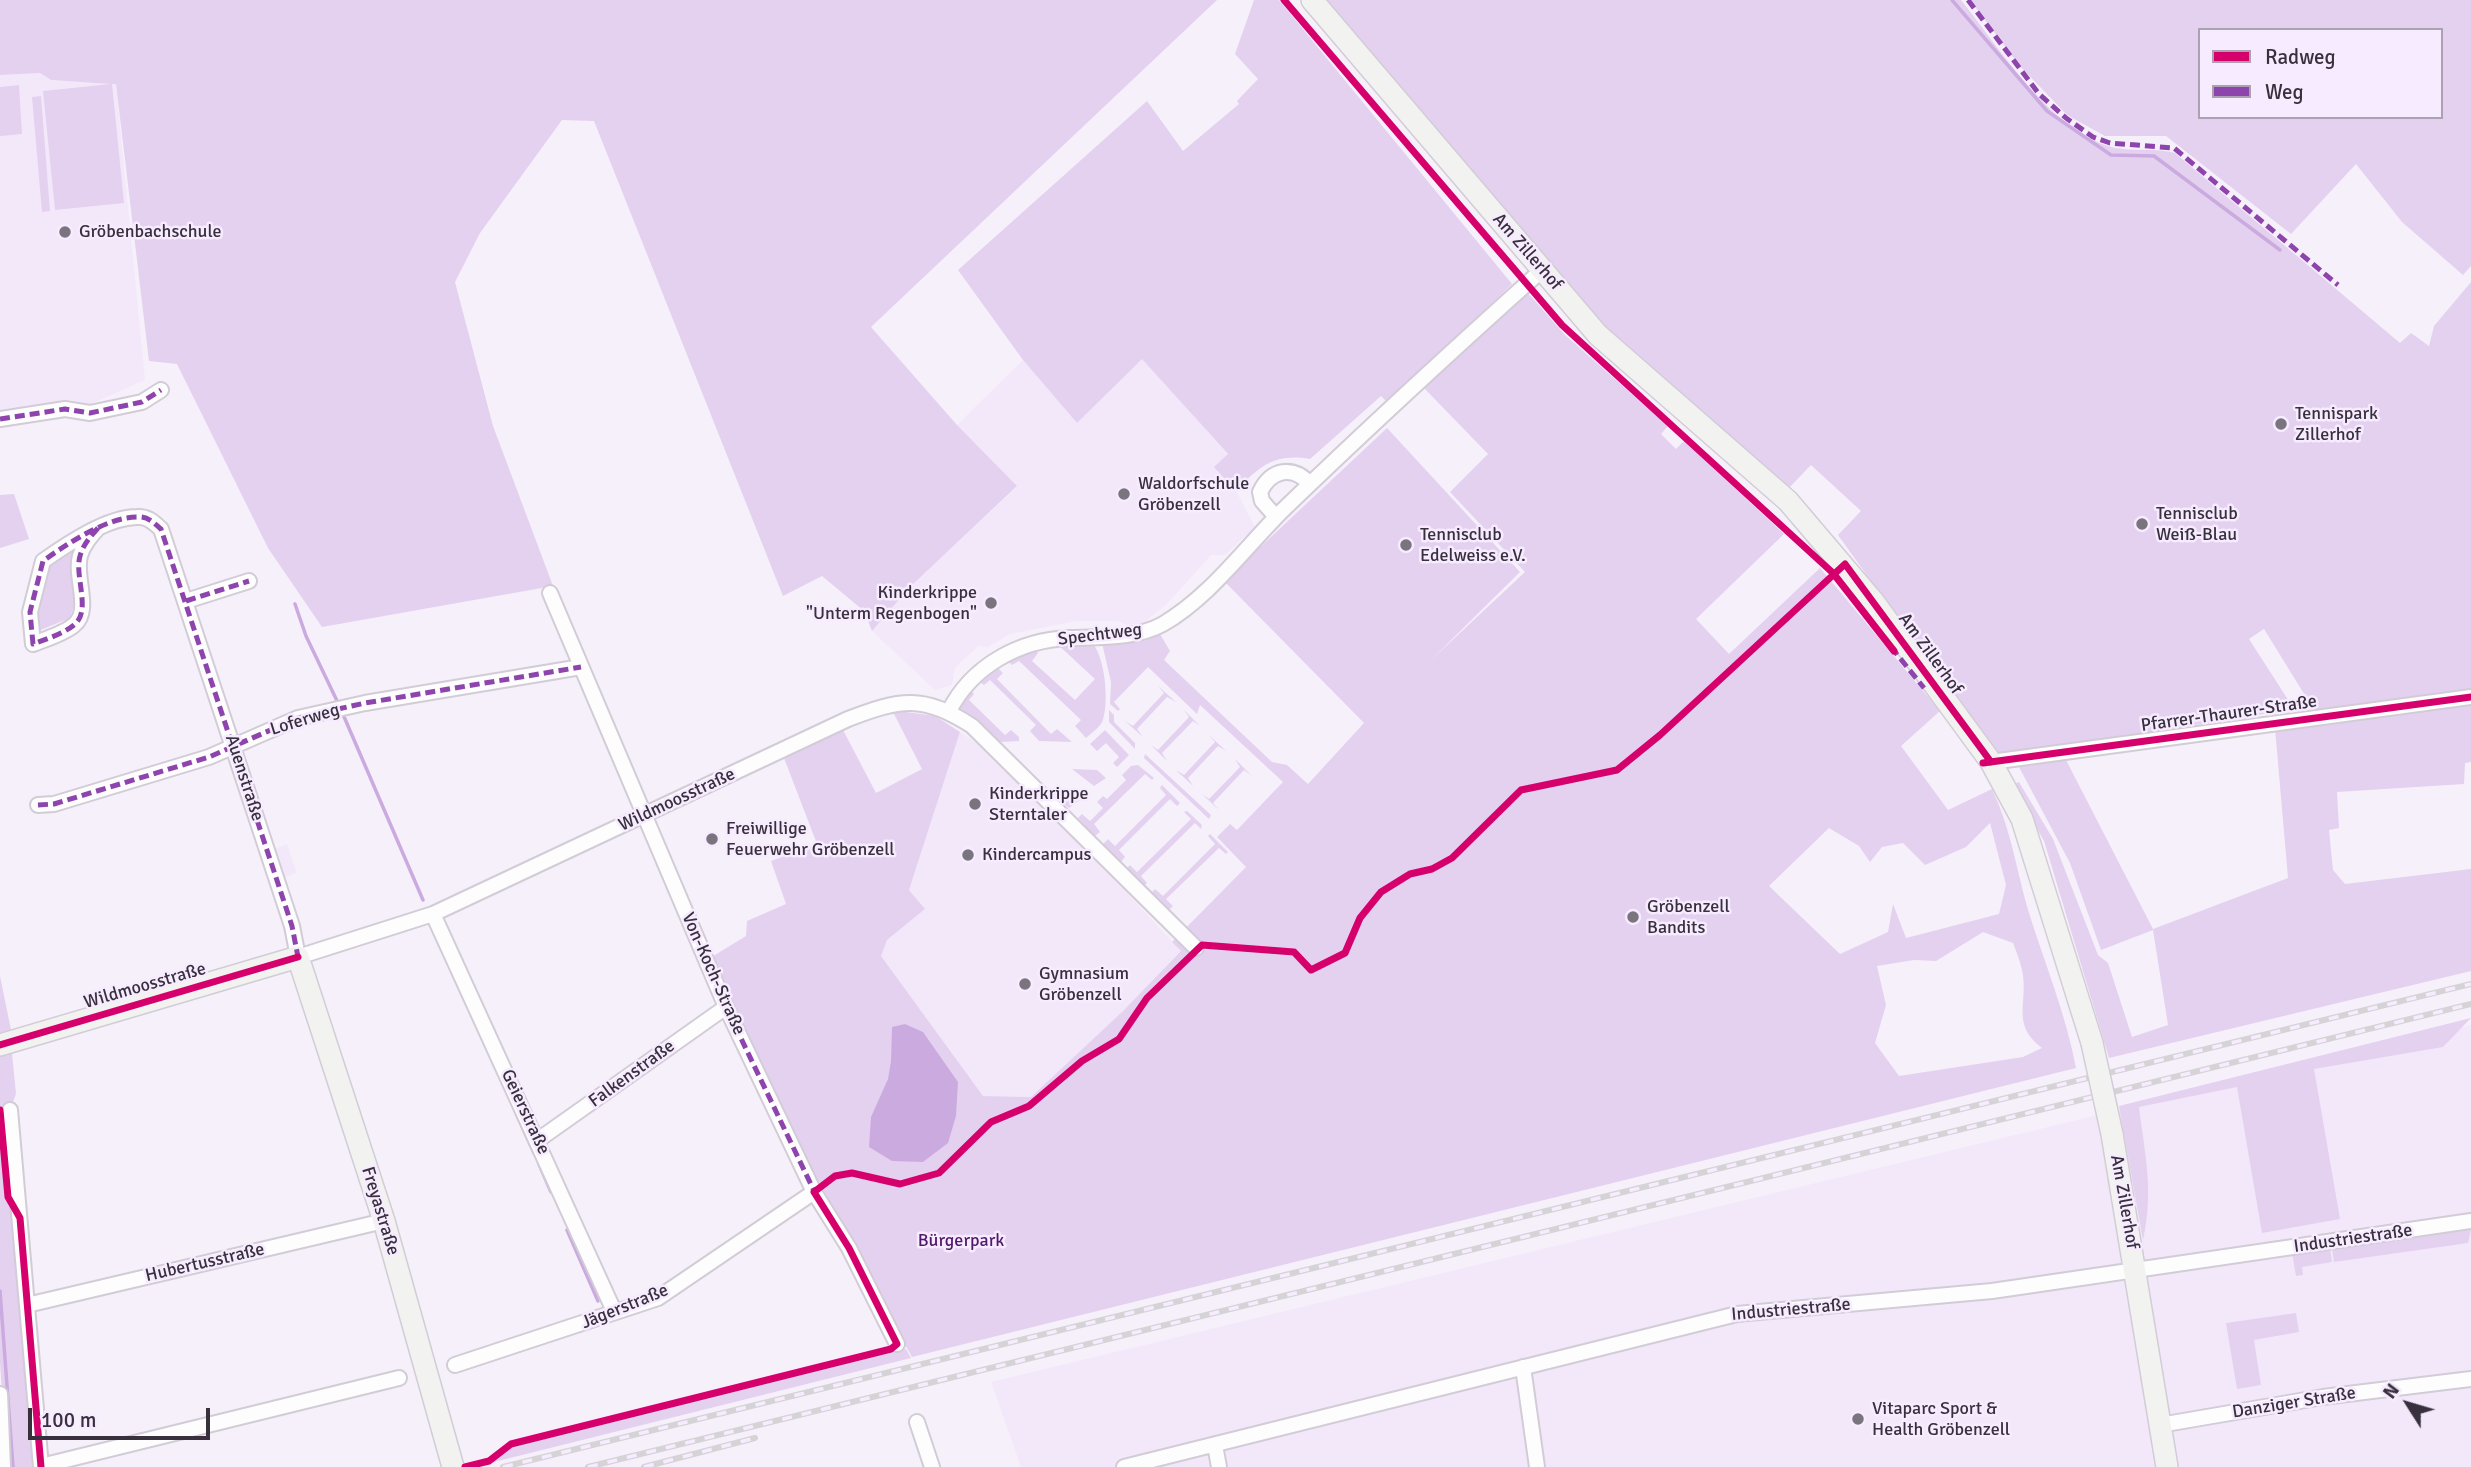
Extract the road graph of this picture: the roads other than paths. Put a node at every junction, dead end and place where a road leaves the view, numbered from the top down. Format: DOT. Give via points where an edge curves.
graph roads {
  1 [pos="1312,0"];
  2 [pos="1542,270"];
  3 [pos="161,390"];
  4 [pos="0,419"];
  5 [pos="1310,484"];
  6 [pos="1276,517"];
  7 [pos="98,528"];
  8 [pos="249,581"];
  9 [pos="551,593"];
  10 [pos="186,601"];
  11 [pos="581,667"];
  12 [pos="2471,697"];
  13 [pos="949,711"];
  14 [pos="234,746"];
  15 [pos="1991,762"];
  16 [pos="37,805"];
  17 [pos="644,816"];
  18 [pos="433,914"];
  19 [pos="1196,948"];
  20 [pos="298,957"];
  21 [pos="726,1007"];
  22 [pos="0,1045"];
  23 [pos="10,1110"];
  24 [pos="538,1140"];
  25 [pos="814,1192"];
  26 [pos="383,1221"];
  27 [pos="2471,1221"];
  28 [pos="2135,1268"];
  29 [pos="27,1305"];
  30 [pos="614,1311"];
  31 [pos="897,1344"];
  32 [pos="455,1365"];
  33 [pos="1523,1367"];
  34 [pos="399,1378"];
  35 [pos="2471,1379"];
  36 [pos="0,1394"];
  37 [pos="917,1422"];
  38 [pos="2160,1424"];
  39 [pos="1215,1445"];
  40 [pos="3,1467"];
  41 [pos="41,1467"];
  42 [pos="453,1467"];
  43 [pos="932,1467"];
  44 [pos="1124,1467"];
  45 [pos="1220,1467"];
  46 [pos="1538,1467"];
  47 [pos="2166,1467"];
  1 -- 2 [label="street, Am Zillerhof"];
  2 -- 5 [label="street, Spechtweg"];
  2 -- 15 [label="street, Am Zillerhof" via="1598,335 1788,501 1859,583"];
  3 -- 4 [label="street" via="142,402 90,413 65,409"];
  5 -- 6 [label="street, Spechtweg"];
  5 -- 6 [label="street" via="1288,471 1265,480 1259,492"];
  6 -- 13 [label="street, Spechtweg" via="1191,605 1160,626 1131,634 1037,642 1016,649 970,680"];
  7 -- 7 [label="street, Auenstraße" via="43,561 30,612 33,644 75,625 82,612 79,557"];
  7 -- 10 [label="street, Auenstraße" via="138,517 151,520 161,529"];
  8 -- 10 [label="street"];
  9 -- 11 [label="street, Von-Koch-Straße"];
  10 -- 14 [label="street, Auenstraße"];
  11 -- 14 [label="street, Loferweg" via="298,718"];
  11 -- 17 [label="street, Von-Koch-Straße"];
  12 -- 15 [label="street, Pfarrer-Thaurer-Straße"];
  13 -- 17 [label="street, Wildmoosstraße" via="890,703 815,733"];
  13 -- 19 [label="street, Wildmoosstraße" via="972,726"];
  14 -- 16 [label="street, Loferweg" via="191,763 54,804"];
  14 -- 20 [label="street, Auenstraße"];
  15 -- 28 [label="street, Am Zillerhof, bridge" via="2031,843 2092,1043"];
  17 -- 18 [label="street, Wildmoosstraße"];
  17 -- 21 [label="street, Von-Koch-Straße"];
  18 -- 20 [label="street, Wildmoosstraße"];
  18 -- 24 [label="street, Geierstraße"];
  20 -- 22 [label="street, Wildmoosstraße"];
  20 -- 26 [label="street, Freyastraße"];
  21 -- 24 [label="street, Falkenstraße"];
  21 -- 25 [label="street, Von-Koch-Straße"];
  23 -- 29 [label="street"];
  24 -- 30 [label="street, Geierstraße"];
  25 -- 30 [label="street, Jägerstraße" via="658,1298"];
  25 -- 31 [label="street, Von-Koch-Straße" via="849,1248"];
  26 -- 29 [label="street, Hubertusstraße"];
  26 -- 42 [label="street, Freyastraße"];
  27 -- 28 [label="street, Industriestraße"];
  28 -- 33 [label="street, Industriestraße" via="1992,1291 1737,1314"];
  28 -- 38 [label="street, Am Zillerhof"];
  29 -- 41 [label="street"];
  30 -- 32 [label="street, Jägerstraße"];
  33 -- 39 [label="street, Industriestraße"];
  33 -- 46 [label="street"];
  34 -- 41 [label="street"];
  35 -- 38 [label="street, Danziger Straße"];
  36 -- 40 [label="street"];
  37 -- 43 [label="street"];
  38 -- 47 [label="street, Am Zillerhof"];
  39 -- 44 [label="street, Industriestraße"];
  39 -- 45 [label="street"];
}
